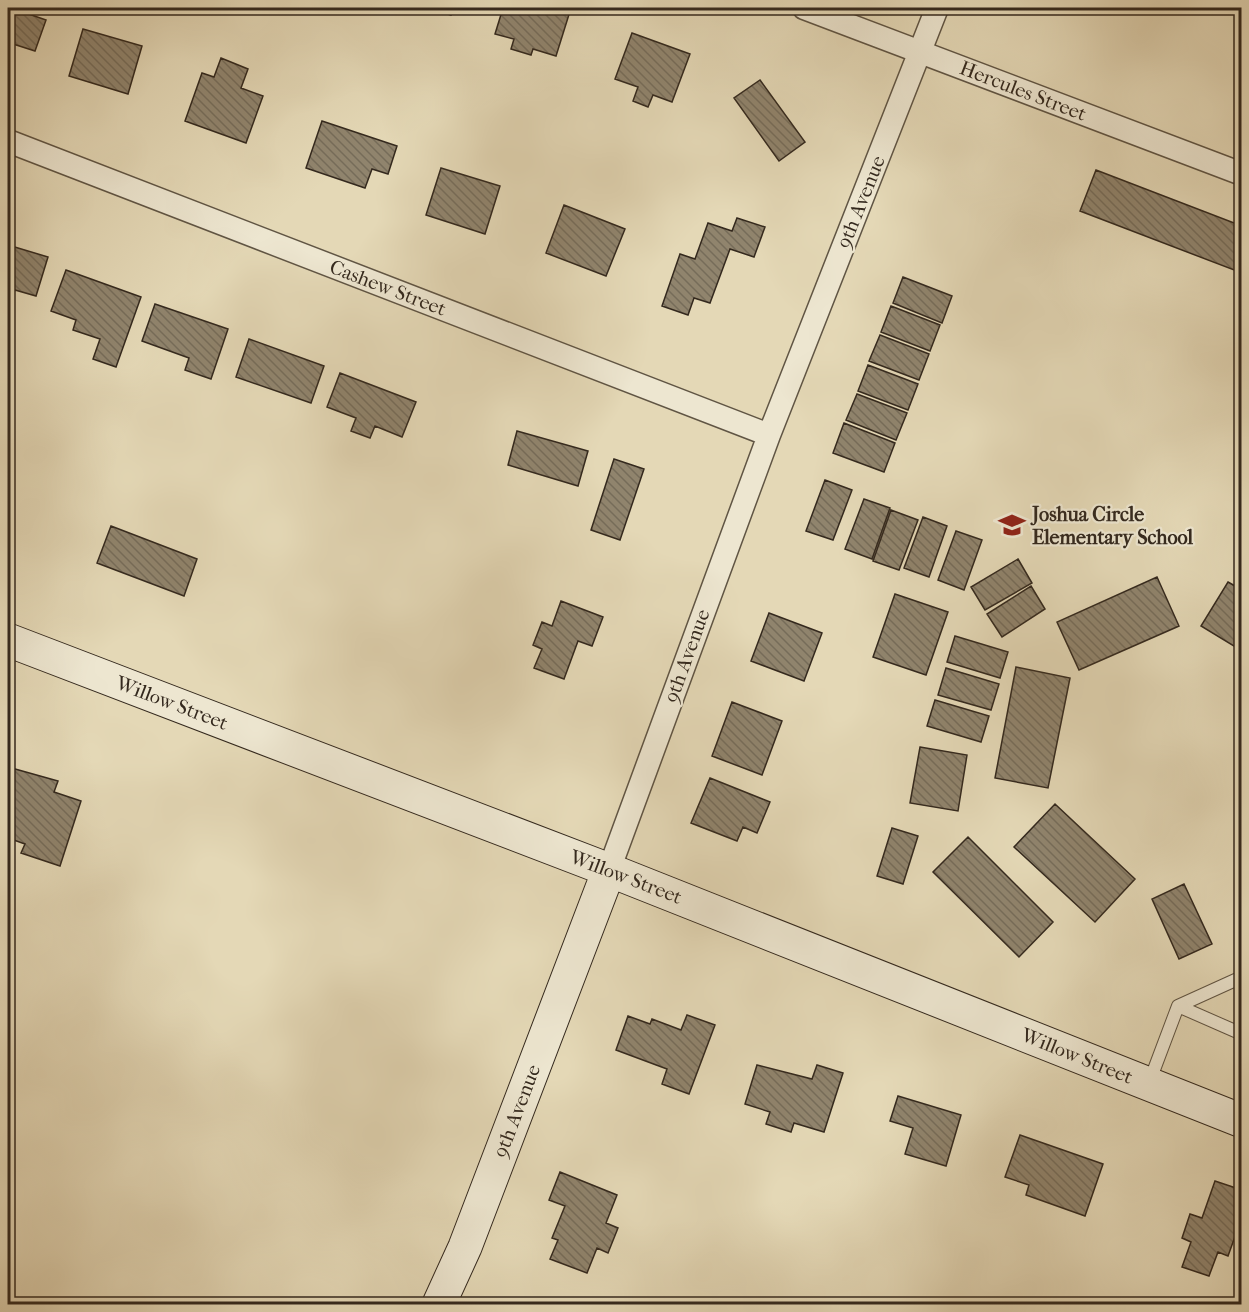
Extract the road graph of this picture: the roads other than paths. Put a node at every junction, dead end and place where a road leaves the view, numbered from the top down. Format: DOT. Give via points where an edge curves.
graph roads {
  1 [pos="804,8"];
  2 [pos="937,8"];
  3 [pos="920,52"];
  4 [pos="8,141"];
  5 [pos="1242,174"];
  6 [pos="769,435"];
  7 [pos="8,640"];
  8 [pos="609,870"];
  9 [pos="1242,977"];
  10 [pos="1178,1006"];
  11 [pos="1242,1034"];
  12 [pos="1148,1084"];
  13 [pos="1242,1120"];
  14 [pos="439,1305"];
  1 -- 3 [label="street, Hercules Street"];
  2 -- 3 [label="street, 9th Avenue"];
  3 -- 5 [label="street, Hercules Street"];
  3 -- 6 [label="street, 9th Avenue"];
  4 -- 6 [label="street, Cashew Street"];
  6 -- 8 [label="street, 9th Avenue"];
  7 -- 8 [label="street, Willow Street"];
  8 -- 12 [label="street, Willow Street"];
  8 -- 14 [label="street, 9th Avenue" via="465,1247"];
  9 -- 10 [label="lane"];
  10 -- 11 [label="lane"];
  10 -- 12 [label="lane"];
  12 -- 13 [label="street, Willow Street"];
}
